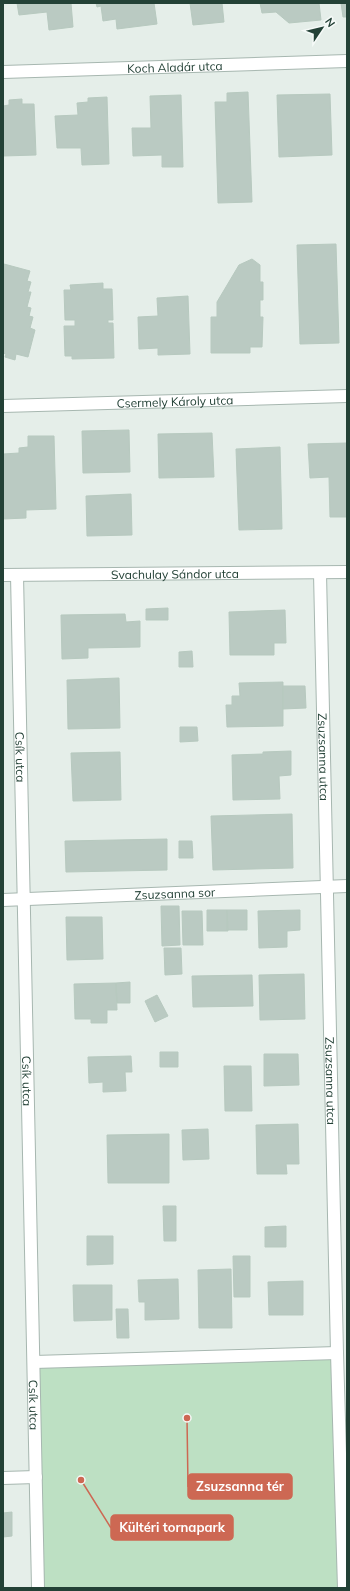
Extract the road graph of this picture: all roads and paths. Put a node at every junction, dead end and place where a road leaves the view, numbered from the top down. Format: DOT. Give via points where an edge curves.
graph roads {
  1 [pos="347,61"];
  2 [pos="3,72"];
  3 [pos="347,396"];
  4 [pos="3,406"];
  5 [pos="347,572"];
  6 [pos="320,573"];
  7 [pos="3,575"];
  8 [pos="17,575"];
  9 [pos="347,886"];
  10 [pos="328,887"];
  11 [pos="24,899"];
  12 [pos="3,900"];
  13 [pos="337,1353"];
  14 [pos="34,1362"];
  15 [pos="344,1473"];
  16 [pos="36,1477"];
  17 [pos="3,1478"];
  18 [pos="38,1588"];
  19 [pos="344,1588"];
  1 -- 2 [label="street, Koch Aladár utca"];
  3 -- 4 [label="street, Csermely Károly utca"];
  5 -- 6 [label="street, Svachulay Sándor utca"];
  6 -- 8 [label="street, Svachulay Sándor utca"];
  6 -- 10 [label="street, Zsuzsanna utca"];
  7 -- 8 [label="street, Svachulay Sándor utca"];
  8 -- 11 [label="street, Csík utca"];
  9 -- 10 [label="street, Zsuzsanna sor"];
  10 -- 11 [label="street, Zsuzsanna sor"];
  10 -- 13 [label="street, Zsuzsanna utca"];
  11 -- 12 [label="street, Zsuzsanna sor"];
  11 -- 14 [label="street, Csík utca"];
  13 -- 14 [label="street"];
  13 -- 15 [label="street, Zsuzsanna utca"];
  14 -- 16 [label="street, Csík utca"];
  15 -- 19 [label="street, Zsuzsanna utca"];
  16 -- 17 [label="street"];
  16 -- 18 [label="street, Csík utca"];
}
